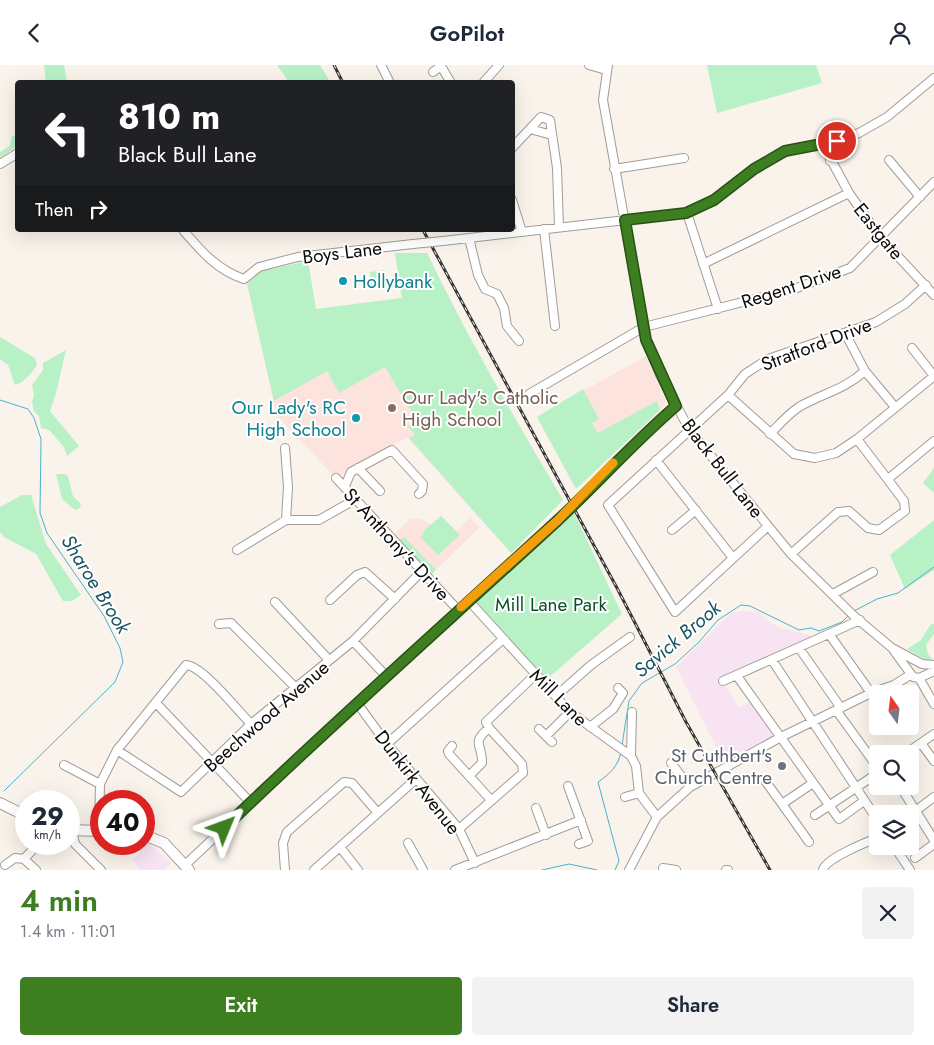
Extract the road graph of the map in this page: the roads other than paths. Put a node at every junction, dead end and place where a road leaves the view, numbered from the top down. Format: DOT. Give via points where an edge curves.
graph roads {
  1 [pos="381,65"];
  2 [pos="499,65"];
  3 [pos="589,65"];
  4 [pos="607,68"];
  5 [pos="433,72"];
  6 [pos="934,78"];
  7 [pos="388,80"];
  8 [pos="449,80"];
  9 [pos="485,80"];
  10 [pos="530,129"];
  11 [pos="552,135"];
  12 [pos="837,141"];
  13 [pos="822,143"];
  14 [pos="515,145"];
  15 [pos="15,155"];
  16 [pos="684,158"];
  17 [pos="889,160"];
  18 [pos="830,161"];
  19 [pos="0,164"];
  20 [pos="614,169"];
  21 [pos="934,182"];
  22 [pos="849,193"];
  23 [pos="920,197"];
  24 [pos="515,210"];
  25 [pos="686,213"];
  26 [pos="625,220"];
  27 [pos="559,227"];
  28 [pos="544,229"];
  29 [pos="185,232"];
  30 [pos="522,232"];
  31 [pos="880,237"];
  32 [pos="469,238"];
  33 [pos="703,263"];
  34 [pos="926,285"];
  35 [pos="934,295"];
  36 [pos="718,309"];
  37 [pos="555,326"];
  38 [pos="644,327"];
  39 [pos="845,333"];
  40 [pos="519,341"];
  41 [pos="912,348"];
  42 [pos="865,371"];
  43 [pos="934,376"];
  44 [pos="528,394"];
  45 [pos="728,395"];
  46 [pos="676,406"];
  47 [pos="895,407"];
  48 [pos="689,429"];
  49 [pos="770,434"];
  50 [pos="857,439"];
  51 [pos="934,441"];
  52 [pos="283,451"];
  53 [pos="656,460"];
  54 [pos="358,468"];
  55 [pos="336,478"];
  56 [pos="888,479"];
  57 [pos="344,486"];
  58 [pos="380,491"];
  59 [pos="419,494"];
  60 [pos="356,499"];
  61 [pos="696,510"];
  62 [pos="286,520"];
  63 [pos="768,526"];
  64 [pos="672,530"];
  65 [pos="236,550"];
  66 [pos="792,554"];
  67 [pos="733,558"];
  68 [pos="873,572"];
  69 [pos="418,575"];
  70 [pos="833,594"];
  71 [pos="394,599"];
  72 [pos="330,600"];
  73 [pos="469,601"];
  74 [pos="279,603"];
  75 [pos="458,610"];
  76 [pos="854,615"];
  77 [pos="219,624"];
  78 [pos="829,634"];
  79 [pos="630,637"];
  80 [pos="503,639"];
  81 [pos="353,641"];
  82 [pos="799,648"];
  83 [pos="892,648"];
  84 [pos="330,660"];
  85 [pos="772,660"];
  86 [pos="920,663"];
  87 [pos="934,665"];
  88 [pos="934,671"];
  89 [pos="909,672"];
  90 [pos="536,674"];
  91 [pos="386,676"];
  92 [pos="736,676"];
  93 [pos="921,676"];
  94 [pos="723,681"];
  95 [pos="894,685"];
  96 [pos="295,687"];
  97 [pos="618,688"];
  98 [pos="869,690"];
  99 [pos="869,694"];
  100 [pos="556,696"];
  101 [pos="156,703"];
  102 [pos="357,703"];
  103 [pos="934,704"];
  104 [pos="838,709"];
  105 [pos="570,712"];
  106 [pos="632,712"];
  107 [pos="813,721"];
  108 [pos="251,724"];
  109 [pos="590,727"];
  110 [pos="489,728"];
  111 [pos="539,729"];
  112 [pos="934,734"];
  113 [pos="781,737"];
  114 [pos="921,743"];
  115 [pos="388,744"];
  116 [pos="918,745"];
  117 [pos="452,746"];
  118 [pos="117,750"];
  119 [pos="625,751"];
  120 [pos="869,755"];
  121 [pos="934,761"];
  122 [pos="212,762"];
  123 [pos="671,763"];
  124 [pos="64,765"];
  125 [pos="469,776"];
  126 [pos="416,779"];
  127 [pos="869,779"];
  128 [pos="766,782"];
  129 [pos="813,783"];
  130 [pos="100,784"];
  131 [pos="568,786"];
  132 [pos="690,787"];
  133 [pos="856,788"];
  134 [pos="100,790"];
  135 [pos="639,793"];
  136 [pos="625,797"];
  137 [pos="934,797"];
  138 [pos="864,801"];
  139 [pos="489,802"];
  140 [pos="0,803"];
  141 [pos="250,803"];
  142 [pos="782,804"];
  143 [pos="829,806"];
  144 [pos="536,808"];
  145 [pos="869,808"];
  146 [pos="919,808"];
  147 [pos="15,810"];
  148 [pos="378,813"];
  149 [pos="815,815"];
  150 [pos="657,817"];
  151 [pos="581,820"];
  152 [pos="919,820"];
  153 [pos="459,829"];
  154 [pos="546,835"];
  155 [pos="155,839"];
  156 [pos="934,840"];
  157 [pos="809,842"];
  158 [pos="869,842"];
  159 [pos="408,843"];
  160 [pos="580,844"];
  161 [pos="934,844"];
  162 [pos="340,847"];
  163 [pos="80,849"];
  164 [pos="28,855"];
  165 [pos="900,855"];
  166 [pos="915,858"];
  167 [pos="24,859"];
  168 [pos="475,863"];
  169 [pos="5,865"];
  170 [pos="187,868"];
  171 [pos="663,868"];
  172 [pos="36,870"];
  173 [pos="101,870"];
  174 [pos="285,870"];
  175 [pos="314,870"];
  176 [pos="358,870"];
  177 [pos="423,870"];
  178 [pos="455,870"];
  179 [pos="629,870"];
  180 [pos="676,870"];
  181 [pos="823,870"];
  182 [pos="910,870"];
  1 -- 7 [label="street"];
  2 -- 9 [label="street"];
  3 -- 4 [label="street"];
  4 -- 20 [label="street, Black Bull Lane" via="602,100"];
  5 -- 8 [label="street" via="441,67"];
  6 -- 12 [label="street, Boys Lane" via="887,117"];
  10 -- 11 [label="street"];
  10 -- 11 [label="street" via="541,117 550,120"];
  10 -- 14 [label="street"];
  11 -- 27 [label="street"];
  12 -- 13 [label="street, Boys Lane"];
  12 -- 18 [label="street"];
  13 -- 18 [label="street, Eastgate"];
  13 -- 25 [label="street, Boys Lane" via="785,151 754,169 714,200"];
  15 -- 19 [label="street"];
  16 -- 20 [label="street"];
  17 -- 23 [label="street"];
  18 -- 22 [label="street, Eastgate"];
  20 -- 26 [label="street, Black Bull Lane"];
  21 -- 23 [label="street, Regent Drive"];
  22 -- 31 [label="street, Eastgate"];
  22 -- 33 [label="street"];
  23 -- 31 [label="street, Regent Drive"];
  24 -- 30 [label="street"];
  25 -- 26 [label="street, Boys Lane"];
  25 -- 33 [label="street"];
  26 -- 27 [label="street, Boys Lane"];
  26 -- 38 [label="street, Black Bull Lane"];
  27 -- 28 [label="street, Boys Lane"];
  28 -- 30 [label="street, Boys Lane"];
  28 -- 37 [label="street"];
  29 -- 32 [label="street, Boys Lane, bridge" via="205,256 229,274 244,279 259,267 298,257"];
  30 -- 32 [label="street, Boys Lane"];
  31 -- 34 [label="street, Eastgate"];
  31 -- 36 [label="street, Regent Drive" via="850,267 794,289"];
  32 -- 40 [label="street" via="478,275 485,289 497,294 504,308 507,326"];
  33 -- 36 [label="street"];
  34 -- 35 [label="street, Eastgate"];
  34 -- 39 [label="street, Stratford Drive" via="905,304 876,322"];
  36 -- 38 [label="street, Regent Drive"];
  38 -- 44 [label="street, Regent Drive"];
  38 -- 46 [label="street, Black Bull Lane" via="652,358"];
  39 -- 42 [label="street"];
  39 -- 45 [label="street, Stratford Drive" via="768,359 745,374"];
  41 -- 43 [label="street"];
  42 -- 47 [label="street"];
  42 -- 49 [label="street" via="834,392 797,408"];
  43 -- 47 [label="street"];
  45 -- 48 [label="street, Stratford Drive"];
  45 -- 49 [label="street"];
  46 -- 48 [label="street, Black Bull Lane"];
  46 -- 73 [label="street, bridge"];
  47 -- 50 [label="street"];
  48 -- 53 [label="street, Stratford Drive"];
  48 -- 63 [label="street, Black Bull Lane"];
  49 -- 50 [label="street" via="794,454 815,458 836,453"];
  50 -- 56 [label="street"];
  51 -- 56 [label="street"];
  52 -- 62 [label="street" via="288,487"];
  53 -- 61 [label="street"];
  53 -- 67 [label="street, Stratford Drive" via="608,505 675,612"];
  54 -- 57 [label="street" via="348,475"];
  54 -- 58 [label="street" via="377,481"];
  54 -- 59 [label="street" via="392,450 423,484"];
  55 -- 57 [label="street, St Anthony's Drive"];
  56 -- 66 [label="street" via="904,501 905,511 879,530 868,529 850,511 838,512"];
  57 -- 60 [label="street, St Anthony's Drive"];
  60 -- 62 [label="street" via="319,520"];
  60 -- 75 [label="street, St Anthony's Drive"];
  61 -- 64 [label="street"];
  61 -- 67 [label="street"];
  62 -- 65 [label="street"];
  63 -- 66 [label="street, Black Bull Lane"];
  63 -- 67 [label="street"];
  66 -- 70 [label="street, Black Bull Lane"];
  68 -- 70 [label="street"];
  69 -- 71 [label="street, Beechwood Avenue"];
  70 -- 76 [label="street, Black Bull Lane"];
  71 -- 72 [label="street" via="364,572"];
  71 -- 81 [label="street, Beechwood Avenue"];
  73 -- 75 [label="street"];
  73 -- 80 [label="street, Mill Lane"];
  74 -- 84 [label="street"];
  75 -- 91 [label="street"];
  76 -- 78 [label="street"];
  76 -- 83 [label="street, Black Bull Lane"];
  77 -- 96 [label="street" via="232,621"];
  78 -- 82 [label="street"];
  78 -- 98 [label="street"];
  79 -- 100 [label="street"];
  80 -- 90 [label="street, Mill Lane"];
  80 -- 115 [label="street"];
  81 -- 84 [label="street, Beechwood Avenue"];
  81 -- 91 [label="street"];
  82 -- 85 [label="street"];
  82 -- 104 [label="street"];
  83 -- 86 [label="street, Black Bull Lane"];
  83 -- 89 [label="street, Black Bull Lane"];
  84 -- 96 [label="street, Beechwood Avenue"];
  85 -- 92 [label="street"];
  85 -- 107 [label="street"];
  86 -- 87 [label="street"];
  86 -- 89 [label="street" via="911,663"];
  86 -- 93 [label="street" via="925,670"];
  88 -- 93 [label="street"];
  89 -- 93 [label="street"];
  89 -- 95 [label="street"];
  90 -- 100 [label="street, Mill Lane"];
  90 -- 110 [label="street" via="487,719"];
  91 -- 102 [label="street"];
  92 -- 94 [label="street"];
  92 -- 113 [label="street"];
  93 -- 103 [label="street"];
  96 -- 108 [label="street, Beechwood Avenue"];
  97 -- 109 [label="street" via="623,693 613,709"];
  99 -- 104 [label="street"];
  100 -- 105 [label="street, Mill Lane"];
  101 -- 108 [label="street" via="182,667 189,665 204,674"];
  101 -- 118 [label="street"];
  101 -- 122 [label="street"];
  102 -- 115 [label="street, Dunkirk Avenue"];
  102 -- 141 [label="street"];
  104 -- 107 [label="street"];
  104 -- 120 [label="street"];
  105 -- 109 [label="street, Mill Lane"];
  105 -- 111 [label="street" via="549,739"];
  106 -- 119 [label="street"];
  107 -- 113 [label="street"];
  107 -- 133 [label="street"];
  108 -- 122 [label="street, Beechwood Avenue"];
  109 -- 119 [label="street, Mill Lane"];
  110 -- 125 [label="street" via="477,742 482,763"];
  110 -- 139 [label="street" via="524,770"];
  112 -- 114 [label="street"];
  113 -- 129 [label="street"];
  113 -- 132 [label="street"];
  114 -- 116 [label="street"];
  114 -- 121 [label="street"];
  115 -- 126 [label="street, Dunkirk Avenue"];
  117 -- 125 [label="street" via="449,754"];
  118 -- 122 [label="street, Beechwood Avenue" via="181,792"];
  118 -- 130 [label="street"];
  119 -- 135 [label="street" via="636,766"];
  122 -- 141 [label="street"];
  123 -- 132 [label="street"];
  124 -- 130 [label="street"];
  125 -- 139 [label="street"];
  126 -- 148 [label="street"];
  126 -- 153 [label="street, Dunkirk Avenue"];
  127 -- 133 [label="street"];
  128 -- 142 [label="street"];
  129 -- 142 [label="street"];
  129 -- 143 [label="street"];
  130 -- 134 [label="street"];
  131 -- 151 [label="street"];
  132 -- 150 [label="street"];
  133 -- 138 [label="street"];
  133 -- 143 [label="street"];
  135 -- 136 [label="street"];
  135 -- 150 [label="street"];
  137 -- 146 [label="street"];
  138 -- 143 [label="street" via="839,819"];
  138 -- 145 [label="street"];
  139 -- 153 [label="street"];
  140 -- 147 [label="main road"];
  141 -- 170 [label="street"];
  142 -- 157 [label="street"];
  143 -- 149 [label="street"];
  144 -- 154 [label="street"];
  148 -- 162 [label="street"];
  148 -- 174 [label="street" via="348,781 344,781 287,832 283,843"];
  150 -- 179 [label="street"];
  151 -- 154 [label="street"];
  151 -- 160 [label="street" via="588,841"];
  152 -- 156 [label="street"];
  153 -- 168 [label="street, Dunkirk Avenue"];
  154 -- 168 [label="street"];
  155 -- 170 [label="main road" via="164,843"];
  158 -- 181 [label="street" via="827,863"];
  159 -- 177 [label="street"];
  161 -- 166 [label="street"];
  162 -- 175 [label="street"];
  162 -- 176 [label="street"];
  163 -- 173 [label="street"];
  164 -- 167 [label="street"];
  165 -- 182 [label="street"];
  167 -- 169 [label="street" via="15,858"];
  167 -- 172 [label="street"];
  168 -- 178 [label="street"];
  171 -- 180 [label="street"];
}
